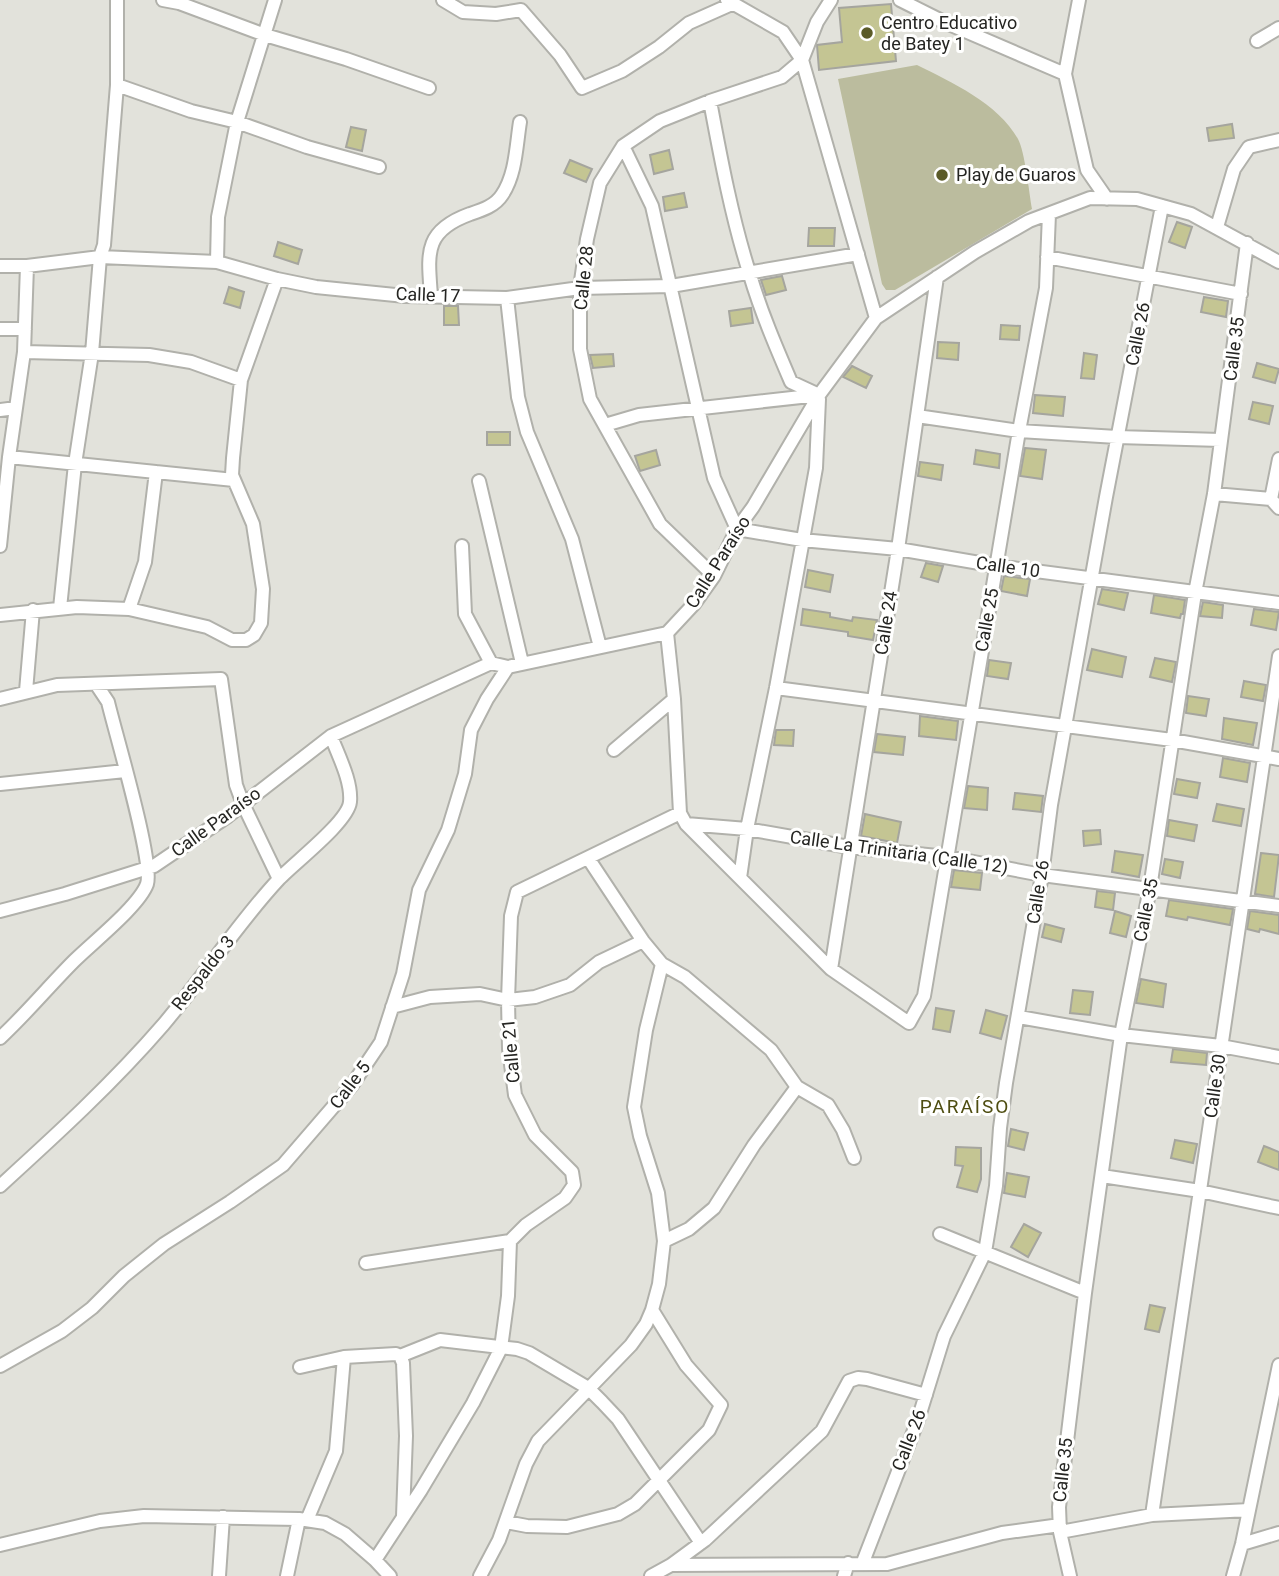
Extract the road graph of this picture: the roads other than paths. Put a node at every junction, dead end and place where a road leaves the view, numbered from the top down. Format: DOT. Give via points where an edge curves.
graph roads {
  1 [pos="117,0"];
  2 [pos="163,0"];
  3 [pos="275,0"];
  4 [pos="443,0"];
  5 [pos="831,0"];
  6 [pos="900,0"];
  7 [pos="1079,0"];
  8 [pos="730,1"];
  9 [pos="1279,28"];
  10 [pos="265,35"];
  11 [pos="1257,41"];
  12 [pos="802,60"];
  13 [pos="1065,75"];
  14 [pos="117,85"];
  15 [pos="429,88"];
  16 [pos="710,101"];
  17 [pos="237,122"];
  18 [pos="520,122"];
  19 [pos="1279,141"];
  20 [pos="624,146"];
  21 [pos="379,167"];
  22 [pos="1108,199"];
  23 [pos="1162,206"];
  24 [pos="1049,214"];
  25 [pos="1217,228"];
  26 [pos="1247,243"];
  27 [pos="858,254"];
  28 [pos="100,257"];
  29 [pos="1047,257"];
  30 [pos="216,262"];
  31 [pos="1279,262"];
  32 [pos="27,266"];
  33 [pos="0,267"];
  34 [pos="749,274"];
  35 [pos="1149,275"];
  36 [pos="937,277"];
  37 [pos="277,279"];
  38 [pos="671,286"];
  39 [pos="580,288"];
  40 [pos="1241,294"];
  41 [pos="430,296"];
  42 [pos="507,298"];
  43 [pos="876,318"];
  44 [pos="0,329"];
  45 [pos="25,329"];
  46 [pos="24,352"];
  47 [pos="92,353"];
  48 [pos="241,380"];
  49 [pos="820,395"];
  50 [pos="16,408"];
  51 [pos="699,408"];
  52 [pos="0,410"];
  53 [pos="917,416"];
  54 [pos="605,425"];
  55 [pos="1019,431"];
  56 [pos="1117,437"];
  57 [pos="1221,440"];
  58 [pos="9,457"];
  59 [pos="1279,459"];
  60 [pos="75,464"];
  61 [pos="156,472"];
  62 [pos="234,480"];
  63 [pos="478,481"];
  64 [pos="1213,494"];
  65 [pos="1275,504"];
  66 [pos="1,514"];
  67 [pos="737,529"];
  68 [pos="802,540"];
  69 [pos="0,546"];
  70 [pos="462,546"];
  71 [pos="898,549"];
  72 [pos="997,566"];
  73 [pos="714,576"];
  74 [pos="1091,578"];
  75 [pos="1195,593"];
  76 [pos="1279,603"];
  77 [pos="60,608"];
  78 [pos="129,609"];
  79 [pos="33,610"];
  80 [pos="0,615"];
  81 [pos="667,633"];
  82 [pos="600,647"];
  83 [pos="1279,656"];
  84 [pos="491,663"];
  85 [pos="522,663"];
  86 [pos="508,667"];
  87 [pos="96,684"];
  88 [pos="776,688"];
  89 [pos="26,691"];
  90 [pos="0,699"];
  91 [pos="674,699"];
  92 [pos="873,702"];
  93 [pos="971,714"];
  94 [pos="1065,726"];
  95 [pos="331,736"];
  96 [pos="1172,740"];
  97 [pos="614,750"];
  98 [pos="1264,756"];
  99 [pos="1279,759"];
  100 [pos="125,771"];
  101 [pos="0,784"];
  102 [pos="243,804"];
  103 [pos="683,819"];
  104 [pos="747,829"];
  105 [pos="849,847"];
  106 [pos="947,857"];
  107 [pos="588,858"];
  108 [pos="148,869"];
  109 [pos="1042,875"];
  110 [pos="740,878"];
  111 [pos="279,879"];
  112 [pos="1150,888"];
  113 [pos="1243,902"];
  114 [pos="1279,906"];
  115 [pos="0,911"];
  116 [pos="643,941"];
  117 [pos="663,964"];
  118 [pos="831,969"];
  119 [pos="508,1000"];
  120 [pos="392,1007"];
  121 [pos="1019,1017"];
  122 [pos="1121,1035"];
  123 [pos="0,1038"];
  124 [pos="1221,1046"];
  125 [pos="1279,1057"];
  126 [pos="797,1087"];
  127 [pos="854,1158"];
  128 [pos="1102,1177"];
  129 [pos="0,1186"];
  130 [pos="1200,1191"];
  131 [pos="1279,1208"];
  132 [pos="940,1234"];
  133 [pos="510,1241"];
  134 [pos="664,1241"];
  135 [pos="985,1252"];
  136 [pos="366,1263"];
  137 [pos="1085,1293"];
  138 [pos="652,1310"];
  139 [pos="501,1348"];
  140 [pos="400,1356"];
  141 [pos="344,1357"];
  142 [pos="1279,1365"];
  143 [pos="0,1366"];
  144 [pos="300,1367"];
  145 [pos="588,1388"];
  146 [pos="926,1395"];
  147 [pos="659,1480"];
  148 [pos="1249,1510"];
  149 [pos="1152,1515"];
  150 [pos="223,1517"];
  151 [pos="403,1517"];
  152 [pos="303,1520"];
  153 [pos="506,1522"];
  154 [pos="1060,1529"];
  155 [pos="1279,1533"];
  156 [pos="701,1544"];
  157 [pos="1242,1544"];
  158 [pos="0,1545"];
  159 [pos="375,1560"];
  160 [pos="863,1562"];
  161 [pos="848,1563"];
  162 [pos="671,1565"];
  163 [pos="219,1576"];
  164 [pos="286,1576"];
  165 [pos="390,1576"];
  166 [pos="480,1576"];
  167 [pos="652,1576"];
  168 [pos="844,1576"];
  169 [pos="1070,1576"];
  170 [pos="1233,1576"];
  1 -- 14 [label="street"];
  2 -- 10 [label="street"];
  3 -- 10 [label="street"];
  4 -- 8 [label="street" via="463,12 521,10 561,55 582,88 622,71 689,23"];
  5 -- 12 [label="street"];
  6 -- 13 [label="street"];
  7 -- 13 [label="street"];
  8 -- 12 [label="street" via="783,32"];
  9 -- 11 [label="street"];
  10 -- 15 [label="street"];
  10 -- 17 [label="street"];
  12 -- 16 [label="street, Calle 28" via="782,77"];
  12 -- 27 [label="street"];
  13 -- 22 [label="street" via="1087,170"];
  14 -- 17 [label="street"];
  14 -- 28 [label="street"];
  16 -- 20 [label="street, Calle 28" via="660,121"];
  16 -- 34 [label="street"];
  17 -- 21 [label="street"];
  17 -- 30 [label="street" via="218,217"];
  18 -- 41 [label="street" via="512,175 500,198 436,235 428,252"];
  19 -- 25 [label="street" via="1249,147 1234,169"];
  20 -- 38 [label="street" via="652,206"];
  20 -- 39 [label="street, Calle 28" via="600,183"];
  22 -- 23 [label="street, Calle Paraíso" via="1137,199"];
  22 -- 24 [label="street, Calle Paraíso" via="1090,198"];
  23 -- 25 [label="street, Calle Paraíso"];
  23 -- 35 [label="street, Calle 26"];
  24 -- 29 [label="street, Calle 25"];
  24 -- 36 [label="street, Calle Paraíso" via="1018,227"];
  25 -- 26 [label="street, Calle Paraíso"];
  26 -- 31 [label="street, Calle Paraíso"];
  26 -- 40 [label="street, Calle 35"];
  27 -- 34 [label="street, Calle 17"];
  27 -- 43 [label="street"];
  28 -- 30 [label="street, Calle 17"];
  28 -- 32 [label="street, Calle 17"];
  28 -- 47 [label="street"];
  29 -- 35 [label="street"];
  29 -- 55 [label="street, Calle 25" via="1046,288"];
  30 -- 37 [label="street, Calle 17"];
  32 -- 33 [label="street, Calle 17"];
  32 -- 45 [label="street"];
  34 -- 38 [label="street, Calle 17"];
  34 -- 49 [label="street" via="791,382"];
  35 -- 40 [label="street"];
  35 -- 56 [label="street, Calle 26"];
  36 -- 43 [label="street, Calle Paraíso"];
  36 -- 53 [label="street, Calle 24"];
  37 -- 41 [label="street, Calle 17"];
  37 -- 48 [label="street"];
  38 -- 39 [label="street, Calle 17"];
  38 -- 51 [label="street"];
  39 -- 42 [label="street, Calle 17"];
  39 -- 54 [label="street, Calle 28" via="580,348 590,399"];
  40 -- 57 [label="street, Calle 35"];
  41 -- 42 [label="street, Calle 17"];
  42 -- 82 [label="street" via="518,397 527,432 572,539"];
  43 -- 49 [label="street, Calle Paraíso"];
  44 -- 45 [label="street"];
  45 -- 46 [label="street"];
  46 -- 47 [label="street"];
  46 -- 50 [label="street"];
  47 -- 48 [label="street" via="191,362"];
  47 -- 60 [label="street"];
  48 -- 62 [label="street"];
  49 -- 51 [label="street"];
  49 -- 67 [label="street, Calle Paraíso"];
  49 -- 68 [label="street" via="816,468"];
  50 -- 52 [label="street"];
  50 -- 58 [label="street"];
  51 -- 54 [label="street" via="639,415"];
  51 -- 67 [label="street" via="714,478"];
  53 -- 55 [label="street"];
  53 -- 71 [label="street, Calle 24"];
  54 -- 73 [label="street, Calle 28" via="660,524"];
  55 -- 56 [label="street"];
  55 -- 72 [label="street, Calle 25"];
  56 -- 57 [label="street"];
  56 -- 74 [label="street, Calle 26"];
  57 -- 64 [label="street, Calle 35"];
  58 -- 60 [label="street"];
  58 -- 66 [label="street"];
  59 -- 65 [label="street"];
  60 -- 61 [label="street"];
  60 -- 77 [label="street"];
  61 -- 62 [label="street"];
  61 -- 78 [label="street" via="145,562"];
  62 -- 78 [label="street" via="253,524 263,589 261,623 254,635 232,640 207,627"];
  63 -- 85 [label="street"];
  64 -- 65 [label="street"];
  64 -- 75 [label="street, Calle 35"];
  66 -- 69 [label="street"];
  67 -- 68 [label="street, Calle 10"];
  67 -- 73 [label="street, Calle Paraíso"];
  68 -- 71 [label="street, Calle 10"];
  68 -- 88 [label="street"];
  70 -- 84 [label="street" via="465,614"];
  71 -- 72 [label="street, Calle 10"];
  71 -- 92 [label="street, Calle 24"];
  72 -- 74 [label="street, Calle 10"];
  72 -- 93 [label="street, Calle 25"];
  73 -- 81 [label="street, Calle Paraíso"];
  74 -- 75 [label="street, Calle 10"];
  74 -- 94 [label="street, Calle 26"];
  75 -- 76 [label="street, Calle 10"];
  75 -- 96 [label="street, Calle 35"];
  77 -- 78 [label="street"];
  77 -- 79 [label="street"];
  79 -- 80 [label="street"];
  79 -- 89 [label="street"];
  81 -- 82 [label="street"];
  81 -- 91 [label="street"];
  82 -- 85 [label="street"];
  83 -- 98 [label="street, Calle 30"];
  84 -- 86 [label="street"];
  84 -- 95 [label="street, Calle Paraíso"];
  85 -- 86 [label="street"];
  86 -- 120 [label="street, Calle 5" via="471,730 465,775 448,830 419,890"];
  87 -- 89 [label="street"];
  87 -- 100 [label="street" via="108,702"];
  87 -- 102 [label="street" via="221,679 236,785"];
  88 -- 92 [label="street"];
  88 -- 104 [label="street"];
  89 -- 90 [label="street"];
  91 -- 97 [label="street"];
  91 -- 103 [label="street"];
  92 -- 93 [label="street"];
  92 -- 105 [label="street, Calle 24"];
  93 -- 94 [label="street"];
  93 -- 106 [label="street, Calle 25"];
  94 -- 96 [label="street"];
  94 -- 109 [label="street, Calle 26"];
  95 -- 102 [label="street, Calle Paraíso"];
  95 -- 111 [label="street, Respaldo 3" via="350,803 340,821"];
  96 -- 98 [label="street"];
  96 -- 112 [label="street, Calle 35"];
  98 -- 99 [label="street"];
  98 -- 113 [label="street, Calle 30"];
  100 -- 101 [label="street"];
  100 -- 108 [label="street"];
  102 -- 108 [label="street, Calle Paraíso"];
  102 -- 111 [label="street"];
  103 -- 104 [label="street, Calle La Trinitaria (Calle 12)"];
  103 -- 107 [label="street, Calle 21"];
  103 -- 110 [label="street"];
  104 -- 105 [label="street, Calle La Trinitaria (Calle 12)"];
  104 -- 110 [label="street"];
  105 -- 106 [label="street, Calle La Trinitaria (Calle 12)"];
  105 -- 118 [label="street, Calle 24"];
  106 -- 109 [label="street, Calle La Trinitaria (Calle 12)"];
  106 -- 118 [label="street, Calle 25" via="924,996 909,1023"];
  107 -- 116 [label="street"];
  107 -- 119 [label="street, Calle 21" via="517,892 511,916"];
  108 -- 115 [label="street, Calle Paraíso"];
  108 -- 123 [label="street" via="147,884 127,910"];
  109 -- 112 [label="street, Calle La Trinitaria (Calle 12)"];
  109 -- 121 [label="street, Calle 26"];
  110 -- 118 [label="street"];
  111 -- 129 [label="street, Respaldo 3" via="163,1025"];
  112 -- 113 [label="street, Calle La Trinitaria (Calle 12)"];
  112 -- 122 [label="street, Calle 35"];
  113 -- 114 [label="street, Calle La Trinitaria (Calle 12)"];
  113 -- 124 [label="street, Calle 30"];
  116 -- 117 [label="street"];
  116 -- 119 [label="street" via="599,962 570,985"];
  117 -- 126 [label="street" via="685,977 771,1050"];
  117 -- 134 [label="street" via="646,1030 634,1107 658,1193"];
  119 -- 120 [label="street" via="480,994 430,997"];
  119 -- 133 [label="street, Calle 21" via="515,1095 536,1135 572,1172 574,1185 565,1198"];
  120 -- 143 [label="street, Calle 5" via="381,1042 352,1085 283,1165 164,1244 62,1331"];
  121 -- 122 [label="street"];
  121 -- 135 [label="street, Calle 26"];
  122 -- 124 [label="street"];
  122 -- 128 [label="street, Calle 35"];
  124 -- 125 [label="street"];
  124 -- 130 [label="street, Calle 30"];
  126 -- 127 [label="street" via="828,1105"];
  126 -- 134 [label="street" via="714,1208 689,1229"];
  128 -- 130 [label="street"];
  128 -- 137 [label="street, Calle 35"];
  130 -- 131 [label="street"];
  130 -- 149 [label="street, Calle 30"];
  132 -- 135 [label="street"];
  133 -- 136 [label="street"];
  133 -- 139 [label="street"];
  134 -- 138 [label="street"];
  135 -- 137 [label="street"];
  135 -- 146 [label="street, Calle 26" via="944,1336"];
  137 -- 154 [label="street, Calle 35"];
  138 -- 145 [label="street" via="631,1345"];
  138 -- 147 [label="street" via="686,1365 721,1405 709,1430"];
  139 -- 140 [label="street" via="440,1340"];
  139 -- 145 [label="street" via="529,1353"];
  139 -- 151 [label="street"];
  140 -- 141 [label="street"];
  140 -- 151 [label="street" via="406,1436"];
  141 -- 144 [label="street"];
  141 -- 152 [label="street" via="336,1451"];
  142 -- 148 [label="street"];
  145 -- 147 [label="street" via="618,1419"];
  145 -- 153 [label="street" via="538,1441"];
  146 -- 156 [label="street" via="867,1379 849,1381 822,1431"];
  146 -- 160 [label="street, Calle 26"];
  147 -- 153 [label="street" via="635,1504 590,1523 567,1527"];
  147 -- 156 [label="street"];
  148 -- 149 [label="street"];
  148 -- 157 [label="street"];
  149 -- 154 [label="street"];
  150 -- 152 [label="street"];
  150 -- 158 [label="street" via="144,1516 100,1521"];
  150 -- 163 [label="street"];
  151 -- 159 [label="street"];
  152 -- 159 [label="street" via="326,1523"];
  152 -- 164 [label="street"];
  153 -- 166 [label="street"];
  154 -- 160 [label="street" via="1002,1533 887,1564"];
  154 -- 169 [label="street, Calle 35"];
  155 -- 157 [label="street"];
  156 -- 162 [label="street"];
  157 -- 170 [label="street"];
  159 -- 165 [label="street"];
  160 -- 161 [label="street"];
  161 -- 162 [label="street"];
  161 -- 168 [label="street"];
  162 -- 167 [label="street"];
}
